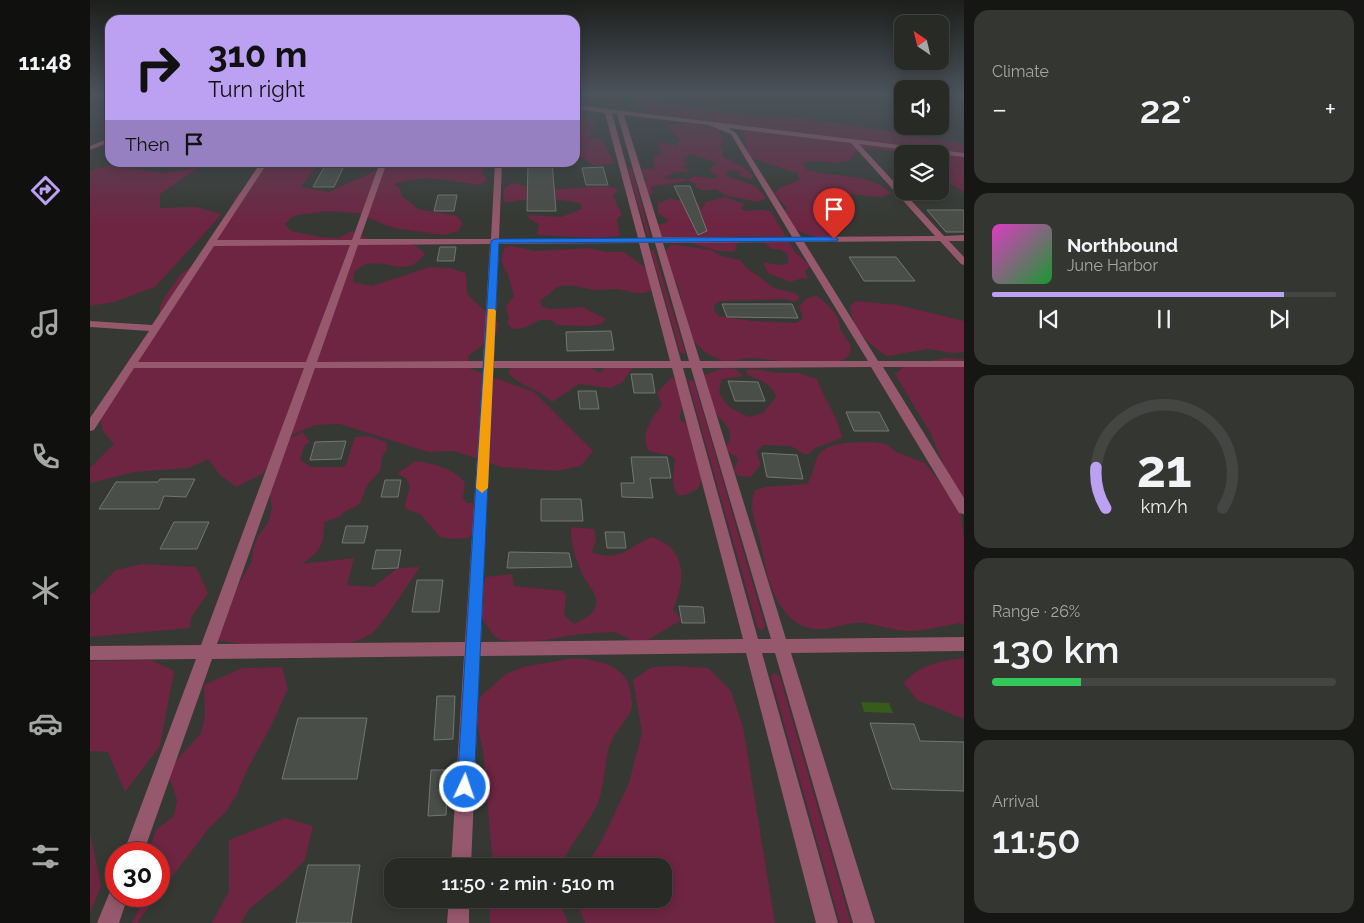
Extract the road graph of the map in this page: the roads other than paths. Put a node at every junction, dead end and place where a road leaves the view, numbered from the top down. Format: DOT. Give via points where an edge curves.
graph roads {
  1 [pos="621,137"];
  2 [pos="735,137"];
  3 [pos="819,137"];
  4 [pos="852,141"];
  5 [pos="105,142"];
  6 [pos="90,148"];
  7 [pos="964,155"];
  8 [pos="629,166"];
  9 [pos="262,167"];
  10 [pos="382,167"];
  11 [pos="499,167"];
  12 [pos="942,238"];
  13 [pos="964,238"];
  14 [pos="798,239"];
  15 [pos="643,240"];
  16 [pos="658,240"];
  17 [pos="495,241"];
  18 [pos="355,242"];
  19 [pos="212,243"];
  20 [pos="964,262"];
  21 [pos="90,324"];
  22 [pos="156,328"];
  23 [pos="676,364"];
  24 [pos="696,364"];
  25 [pos="876,364"];
  26 [pos="964,364"];
  27 [pos="131,365"];
  28 [pos="310,365"];
  29 [pos="488,365"];
  30 [pos="90,427"];
  31 [pos="964,509"];
  32 [pos="964,644"];
  33 [pos="752,646"];
  34 [pos="780,646"];
  35 [pos="473,649"];
  36 [pos="206,652"];
  37 [pos="90,653"];
  38 [pos="137,842"];
  39 [pos="461,858"];
  40 [pos="114,907"];
  41 [pos="459,908"];
  42 [pos="108,923"];
  43 [pos="458,923"];
  44 [pos="827,923"];
  45 [pos="864,923"];
  1 -- 8 [label="street"];
  2 -- 14 [label="street"];
  3 -- 4 [label="street"];
  4 -- 7 [label="street"];
  4 -- 12 [label="street"];
  5 -- 6 [label="street"];
  8 -- 15 [label="street"];
  8 -- 16 [label="street"];
  9 -- 19 [label="street"];
  10 -- 18 [label="street"];
  11 -- 17 [label="street"];
  12 -- 13 [label="street"];
  12 -- 14 [label="street"];
  12 -- 20 [label="street"];
  14 -- 16 [label="street"];
  14 -- 25 [label="street"];
  15 -- 16 [label="street"];
  15 -- 17 [label="street"];
  15 -- 23 [label="street"];
  16 -- 24 [label="street"];
  17 -- 18 [label="street"];
  17 -- 29 [label="street"];
  18 -- 19 [label="street"];
  18 -- 28 [label="street"];
  19 -- 22 [label="street"];
  21 -- 22 [label="street"];
  22 -- 27 [label="street"];
  23 -- 24 [label="street"];
  23 -- 29 [label="street"];
  23 -- 33 [label="street"];
  24 -- 25 [label="street"];
  24 -- 34 [label="street"];
  25 -- 26 [label="street"];
  25 -- 31 [label="street"];
  27 -- 28 [label="street"];
  27 -- 30 [label="street"];
  28 -- 29 [label="street"];
  28 -- 36 [label="street"];
  29 -- 35 [label="street"];
  32 -- 34 [label="street"];
  33 -- 34 [label="street"];
  33 -- 35 [label="street"];
  33 -- 44 [label="street"];
  34 -- 45 [label="street"];
  35 -- 36 [label="street"];
  35 -- 39 [label="street"];
  36 -- 37 [label="street"];
  36 -- 38 [label="street"];
  40 -- 42 [label="street"];
  41 -- 43 [label="street"];
}
